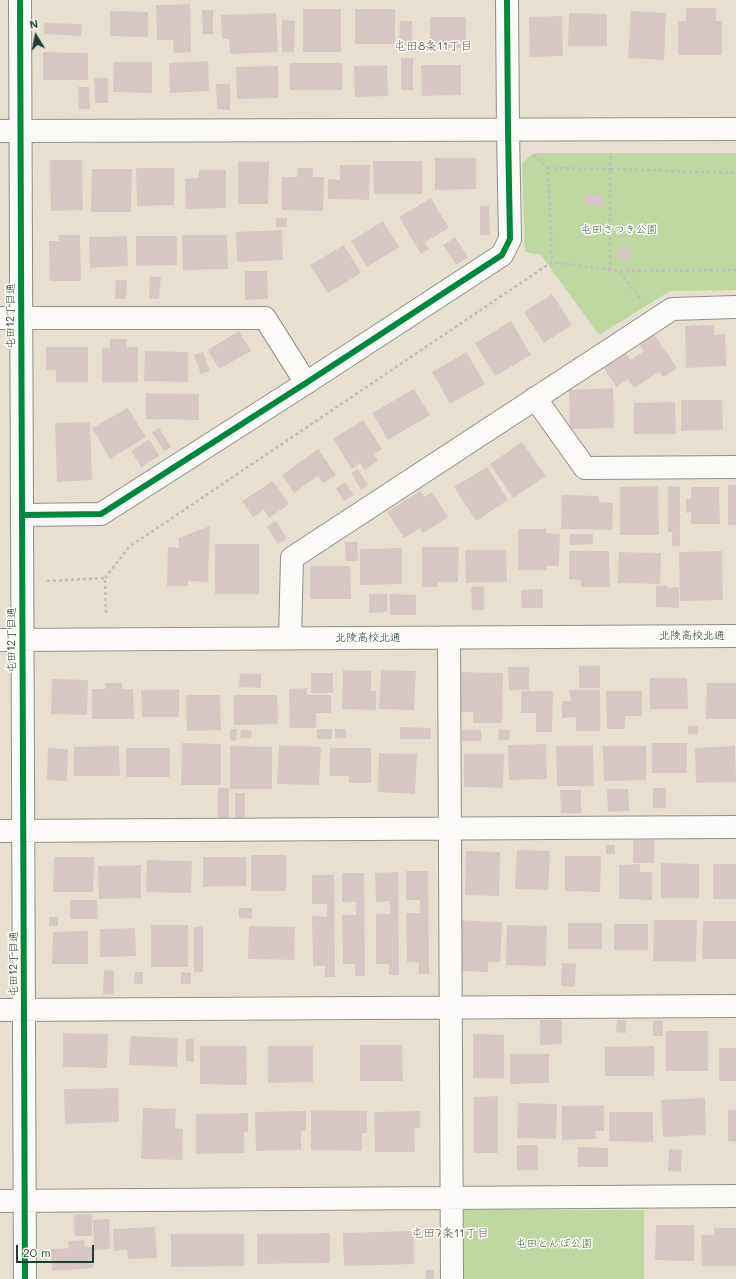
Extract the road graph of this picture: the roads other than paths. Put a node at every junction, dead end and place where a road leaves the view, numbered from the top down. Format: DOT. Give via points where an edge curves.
graph roads {
  1 [pos="20,0"];
  2 [pos="507,0"];
  3 [pos="736,129"];
  4 [pos="508,130"];
  5 [pos="10,131"];
  6 [pos="736,307"];
  7 [pos="10,318"];
  8 [pos="306,383"];
  9 [pos="535,398"];
  10 [pos="736,467"];
  11 [pos="22,515"];
  12 [pos="736,636"];
  13 [pos="290,638"];
  14 [pos="448,638"];
  15 [pos="0,640"];
  16 [pos="22,640"];
  17 [pos="736,826"];
  18 [pos="450,828"];
  19 [pos="0,831"];
  20 [pos="23,831"];
  21 [pos="736,1006"];
  22 [pos="450,1008"];
  23 [pos="0,1010"];
  24 [pos="24,1010"];
  25 [pos="736,1196"];
  26 [pos="451,1198"];
  27 [pos="25,1200"];
  28 [pos="0,1201"];
  29 [pos="25,1279"];
  30 [pos="452,1279"];
  1 -- 5 [label="street, 屯田12丁目通"];
  2 -- 4 [label="street"];
  3 -- 4 [label="street"];
  4 -- 5 [label="street"];
  4 -- 8 [label="street" via="510,239 502,255"];
  5 -- 7 [label="street, 屯田12丁目通"];
  6 -- 9 [label="street" via="672,309"];
  7 -- 8 [label="street" via="265,318"];
  7 -- 11 [label="street, 屯田12丁目通"];
  8 -- 11 [label="street" via="101,514"];
  9 -- 10 [label="street" via="585,468"];
  9 -- 13 [label="street" via="292,558"];
  11 -- 16 [label="street, 屯田12丁目通"];
  12 -- 14 [label="street, 北陵高校北通"];
  13 -- 14 [label="street, 北陵高校北通"];
  13 -- 16 [label="street, 北陵高校北通"];
  14 -- 18 [label="street"];
  15 -- 16 [label="street, 北陵高校北通"];
  16 -- 20 [label="street, 屯田12丁目通"];
  17 -- 18 [label="street"];
  18 -- 20 [label="street"];
  18 -- 22 [label="street"];
  19 -- 20 [label="street"];
  20 -- 24 [label="street, 屯田12丁目通"];
  21 -- 22 [label="street"];
  22 -- 24 [label="street"];
  22 -- 26 [label="street"];
  23 -- 24 [label="street"];
  24 -- 27 [label="street, 屯田12丁目通"];
  25 -- 26 [label="street"];
  26 -- 27 [label="street"];
  26 -- 30 [label="street"];
  27 -- 28 [label="street"];
  27 -- 29 [label="street, 屯田12丁目通"];
}
